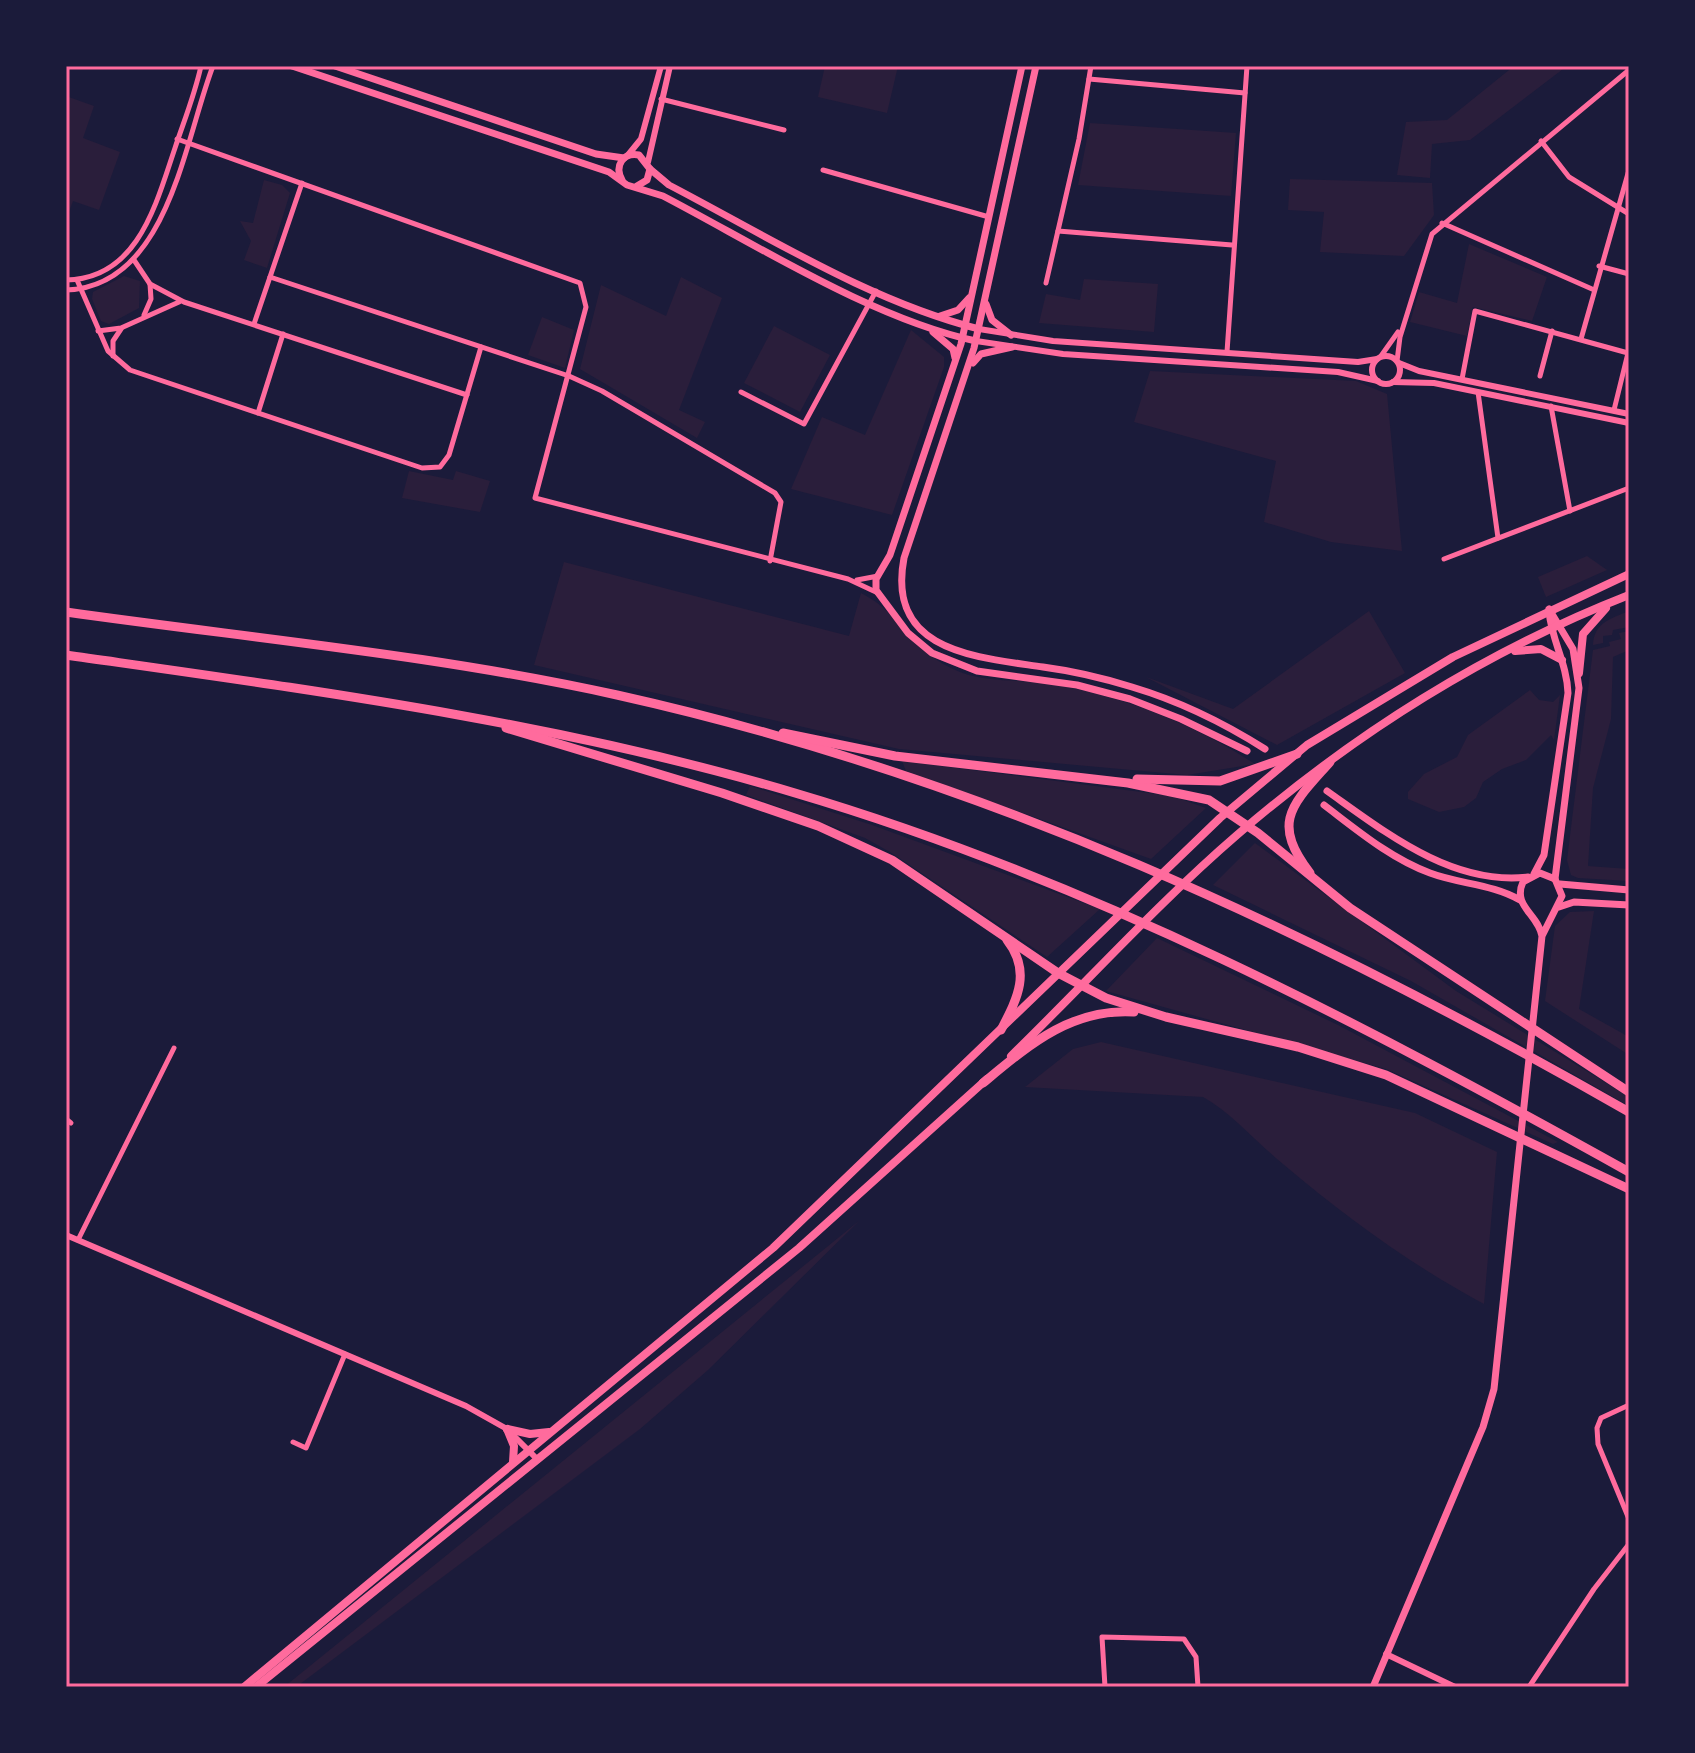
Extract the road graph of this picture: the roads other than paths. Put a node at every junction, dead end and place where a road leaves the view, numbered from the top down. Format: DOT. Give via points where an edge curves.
graph roads {
  1 [pos="201,66"];
  2 [pos="213,66"];
  3 [pos="292,66"];
  4 [pos="335,66"];
  5 [pos="661,66"];
  6 [pos="670,66"];
  7 [pos="1022,66"];
  8 [pos="1036,66"];
  9 [pos="1091,66"];
  10 [pos="1247,66"];
  11 [pos="1629,70"];
  12 [pos="1089,79"];
  13 [pos="1245,93"];
  14 [pos="660,99"];
  15 [pos="784,130"];
  16 [pos="177,139"];
  17 [pos="1541,141"];
  18 [pos="187,143"];
  19 [pos="626,156"];
  20 [pos="649,165"];
  21 [pos="823,170"];
  22 [pos="1629,170"];
  23 [pos="623,182"];
  24 [pos="302,183"];
  25 [pos="632,186"];
  26 [pos="1617,209"];
  27 [pos="1629,214"];
  28 [pos="989,217"];
  29 [pos="1442,223"];
  30 [pos="1058,231"];
  31 [pos="1232,245"];
  32 [pos="134,260"];
  33 [pos="1599,266"];
  34 [pos="1629,274"];
  35 [pos="270,277"];
  36 [pos="66,280"];
  37 [pos="77,280"];
  38 [pos="1046,283"];
  39 [pos="150,284"];
  40 [pos="78,289"];
  41 [pos="1592,289"];
  42 [pos="66,290"];
  43 [pos="876,291"];
  44 [pos="973,293"];
  45 [pos="985,301"];
  46 [pos="184,302"];
  47 [pos="869,303"];
  48 [pos="144,316"];
  49 [pos="934,316"];
  50 [pos="254,324"];
  51 [pos="1403,324"];
  52 [pos="921,325"];
  53 [pos="966,325"];
  54 [pos="121,328"];
  55 [pos="979,329"];
  56 [pos="98,331"];
  57 [pos="1552,331"];
  58 [pos="283,334"];
  59 [pos="1011,335"];
  60 [pos="963,338"];
  61 [pos="1581,339"];
  62 [pos="976,341"];
  63 [pos="481,347"];
  64 [pos="1012,347"];
  65 [pos="1227,352"];
  66 [pos="1379,358"];
  67 [pos="113,359"];
  68 [pos="1398,362"];
  69 [pos="956,364"];
  70 [pos="967,372"];
  71 [pos="569,376"];
  72 [pos="1540,376"];
  73 [pos="1462,379"];
  74 [pos="1378,381"];
  75 [pos="1393,382"];
  76 [pos="741,392"];
  77 [pos="1478,392"];
  78 [pos="467,395"];
  79 [pos="1551,406"];
  80 [pos="1614,410"];
  81 [pos="258,413"];
  82 [pos="1629,414"];
  83 [pos="1629,423"];
  84 [pos="1629,488"];
  85 [pos="1570,511"];
  86 [pos="1498,538"];
  87 [pos="1444,559"];
  88 [pos="770,561"];
  89 [pos="1629,574"];
  90 [pos="880,575"];
  91 [pos="848,579"];
  92 [pos="901,586"];
  93 [pos="880,594"];
  94 [pos="1629,595"];
  95 [pos="1615,601"];
  96 [pos="1549,609"];
  97 [pos="66,612"];
  98 [pos="1561,625"];
  99 [pos="1551,630"];
  100 [pos="1506,652"];
  101 [pos="66,655"];
  102 [pos="1562,660"];
  103 [pos="1579,673"];
  104 [pos="654,703"];
  105 [pos="449,713"];
  106 [pos="1265,749"];
  107 [pos="1247,751"];
  108 [pos="1297,754"];
  109 [pos="1330,762"];
  110 [pos="1055,774"];
  111 [pos="1327,791"];
  112 [pos="1324,805"];
  113 [pos="1224,815"];
  114 [pos="1244,829"];
  115 [pos="1531,876"];
  116 [pos="1557,881"];
  117 [pos="1322,888"];
  118 [pos="1629,890"];
  119 [pos="1520,900"];
  120 [pos="1629,905"];
  121 [pos="1556,909"];
  122 [pos="966,910"];
  123 [pos="1532,914"];
  124 [pos="1542,936"];
  125 [pos="1058,973"];
  126 [pos="1083,987"];
  127 [pos="1166,1017"];
  128 [pos="1001,1030"];
  129 [pos="174,1048"];
  130 [pos="983,1083"];
  131 [pos="1629,1092"];
  132 [pos="1629,1112"];
  133 [pos="1629,1172"];
  134 [pos="1629,1189"];
  135 [pos="66,1235"];
  136 [pos="78,1240"];
  137 [pos="345,1354"];
  138 [pos="1629,1405"];
  139 [pos="507,1429"];
  140 [pos="554,1432"];
  141 [pos="293,1442"];
  142 [pos="530,1449"];
  143 [pos="538,1460"];
  144 [pos="513,1463"];
  145 [pos="1629,1519"];
  146 [pos="1629,1544"];
  147 [pos="1386,1654"];
  148 [pos="244,1687"];
  149 [pos="256,1687"];
  150 [pos="1105,1687"];
  151 [pos="1198,1687"];
  152 [pos="1373,1687"];
  153 [pos="1455,1687"];
  154 [pos="1529,1687"];
  1 -- 16 [label="street"];
  2 -- 18 [label="street"];
  3 -- 23 [label="main road" via="609,172"];
  4 -- 19 [label="main road" via="596,154"];
  5 -- 19 [label="street" via="641,139"];
  6 -- 14 [label="street"];
  7 -- 28 [label="main road"];
  8 -- 45 [label="main road"];
  9 -- 12 [label="street"];
  10 -- 13 [label="street"];
  11 -- 17 [label="street"];
  12 -- 13 [label="street"];
  12 -- 30 [label="street"];
  13 -- 31 [label="street"];
  14 -- 15 [label="street"];
  14 -- 20 [label="street"];
  16 -- 18 [label="street"];
  16 -- 37 [label="street" via="136,244 107,268"];
  17 -- 26 [label="street" via="1569,177"];
  17 -- 29 [label="street"];
  18 -- 24 [label="street"];
  18 -- 32 [label="street" via="156,230"];
  19 -- 20 [label="main road" via="639,155"];
  19 -- 23 [label="main road" via="618,173"];
  20 -- 25 [label="main road" via="647,180"];
  20 -- 43 [label="main road" via="669,185"];
  21 -- 28 [label="street"];
  22 -- 26 [label="street"];
  23 -- 25 [label="main road"];
  24 -- 35 [label="street"];
  24 -- 71 [label="street" via="573,280 584,290 586,307"];
  25 -- 47 [label="main road" via="663,196"];
  26 -- 27 [label="street"];
  26 -- 33 [label="street"];
  28 -- 44 [label="main road"];
  29 -- 41 [label="street"];
  29 -- 51 [label="street" via="1424,250"];
  30 -- 31 [label="street"];
  30 -- 38 [label="street"];
  31 -- 65 [label="street"];
  32 -- 39 [label="street"];
  32 -- 40 [label="street" via="101,282"];
  33 -- 34 [label="street"];
  33 -- 41 [label="street"];
  35 -- 50 [label="street"];
  35 -- 63 [label="street"];
  36 -- 37 [label="street"];
  37 -- 40 [label="street"];
  39 -- 46 [label="street"];
  39 -- 48 [label="street"];
  40 -- 42 [label="street"];
  40 -- 56 [label="street"];
  41 -- 61 [label="street"];
  43 -- 47 [label="street"];
  43 -- 49 [label="main road"];
  44 -- 49 [label="main road" via="958,310"];
  44 -- 53 [label="main road"];
  45 -- 55 [label="main road"];
  45 -- 59 [label="main road" via="992,320"];
  46 -- 48 [label="street"];
  46 -- 50 [label="street"];
  47 -- 52 [label="main road"];
  47 -- 76 [label="street" via="804,424"];
  48 -- 54 [label="street"];
  49 -- 53 [label="main road"];
  50 -- 58 [label="street"];
  51 -- 66 [label="street"];
  51 -- 68 [label="street"];
  52 -- 60 [label="main road"];
  52 -- 69 [label="main road" via="948,343"];
  53 -- 55 [label="main road"];
  53 -- 60 [label="main road"];
  54 -- 56 [label="street"];
  54 -- 67 [label="street" via="113,341"];
  55 -- 59 [label="street"];
  55 -- 62 [label="main road"];
  56 -- 67 [label="street"];
  57 -- 61 [label="street"];
  57 -- 72 [label="street"];
  57 -- 73 [label="street" via="1475,311"];
  58 -- 78 [label="street"];
  58 -- 81 [label="street"];
  59 -- 65 [label="street"];
  60 -- 62 [label="main road"];
  60 -- 69 [label="main road"];
  61 -- 80 [label="street" via="1628,353"];
  62 -- 64 [label="street"];
  62 -- 70 [label="main road"];
  63 -- 71 [label="street"];
  63 -- 78 [label="street"];
  64 -- 70 [label="main road" via="981,354"];
  64 -- 74 [label="street" via="1347,373"];
  65 -- 66 [label="street" via="1358,362"];
  66 -- 68 [label="street"];
  66 -- 74 [label="street" via="1372,370"];
  67 -- 81 [label="street" via="130,370"];
  68 -- 73 [label="street"];
  68 -- 75 [label="street" via="1400,372"];
  69 -- 90 [label="main road"];
  70 -- 92 [label="main road" via="906,548"];
  71 -- 88 [label="street" via="775,493 781,502"];
  71 -- 88 [label="street" via="535,498"];
  73 -- 80 [label="street"];
  74 -- 75 [label="street"];
  75 -- 77 [label="street" via="1419,381"];
  77 -- 79 [label="street"];
  77 -- 86 [label="street"];
  78 -- 81 [label="street" via="449,455 435,469"];
  79 -- 83 [label="street"];
  79 -- 85 [label="street"];
  80 -- 82 [label="street"];
  84 -- 85 [label="street"];
  85 -- 86 [label="street"];
  86 -- 87 [label="street"];
  88 -- 91 [label="street"];
  89 -- 96 [label="highway"];
  90 -- 91 [label="street"];
  90 -- 92 [label="main road" via="893,572"];
  90 -- 93 [label="main road"];
  91 -- 93 [label="street"];
  92 -- 93 [label="main road" via="895,596"];
  92 -- 106 [label="main road" via="904,606 917,625 952,649 980,659 1134,687"];
  93 -- 107 [label="main road" via="908,633 946,661 1130,699"];
  94 -- 95 [label="highway"];
  95 -- 98 [label="highway"];
  95 -- 103 [label="highway" via="1585,629"];
  96 -- 98 [label="main road"];
  96 -- 99 [label="main road"];
  96 -- 108 [label="highway" via="1421,674"];
  97 -- 104 [label="highway" via="481,670"];
  98 -- 99 [label="highway"];
  98 -- 103 [label="main road"];
  99 -- 100 [label="highway"];
  99 -- 102 [label="main road"];
  100 -- 102 [label="highway" via="1541,649"];
  100 -- 109 [label="highway" via="1421,699"];
  101 -- 105 [label="highway"];
  102 -- 115 [label="main road" via="1567,707 1544,855"];
  103 -- 116 [label="main road"];
  104 -- 110 [label="highway" via="864,751"];
  104 -- 132 [label="highway" via="902,774 1133,859 1367,969"];
  105 -- 122 [label="highway" via="653,771 818,826 892,860"];
  105 -- 133 [label="highway" via="751,780 1057,885 1344,1017"];
  108 -- 110 [label="highway" via="1207,782"];
  108 -- 113 [label="highway"];
  109 -- 114 [label="highway"];
  109 -- 117 [label="highway" via="1295,803 1287,825 1296,855"];
  110 -- 113 [label="highway" via="1185,793"];
  111 -- 115 [label="main road" via="1430,858 1486,874"];
  112 -- 119 [label="main road" via="1415,867"];
  113 -- 114 [label="highway"];
  113 -- 125 [label="highway"];
  114 -- 117 [label="highway"];
  114 -- 126 [label="highway"];
  115 -- 116 [label="main road" via="1545,874"];
  115 -- 119 [label="main road" via="1520,888"];
  116 -- 118 [label="main road"];
  116 -- 121 [label="main road" via="1562,896"];
  117 -- 131 [label="highway"];
  119 -- 123 [label="main road"];
  120 -- 121 [label="main road" via="1574,902"];
  121 -- 123 [label="main road"];
  121 -- 124 [label="main road"];
  122 -- 125 [label="highway"];
  122 -- 128 [label="highway" via="1003,936 1019,960 1020,992"];
  123 -- 124 [label="main road"];
  124 -- 147 [label="main road" via="1492,1399"];
  125 -- 126 [label="highway"];
  125 -- 128 [label="highway"];
  126 -- 127 [label="highway"];
  126 -- 130 [label="highway"];
  127 -- 130 [label="highway" via="1119,1011 1073,1020 1033,1041"];
  127 -- 134 [label="highway" via="1298,1047 1386,1075"];
  128 -- 140 [label="highway" via="773,1248"];
  129 -- 136 [label="street"];
  130 -- 143 [label="highway" via="799,1248"];
  135 -- 136 [label="street"];
  136 -- 137 [label="street"];
  137 -- 139 [label="street"];
  137 -- 141 [label="street" via="306,1448"];
  138 -- 145 [label="street" via="1601,1418 1597,1436"];
  139 -- 140 [label="highway"];
  139 -- 142 [label="street"];
  139 -- 144 [label="highway"];
  140 -- 142 [label="highway"];
  142 -- 143 [label="street"];
  142 -- 144 [label="highway"];
  143 -- 149 [label="highway"];
  144 -- 148 [label="highway"];
  146 -- 154 [label="street"];
  147 -- 152 [label="main road"];
  147 -- 153 [label="street"];
  150 -- 151 [label="street" via="1102,1637 1184,1639 1196,1657"];
}
